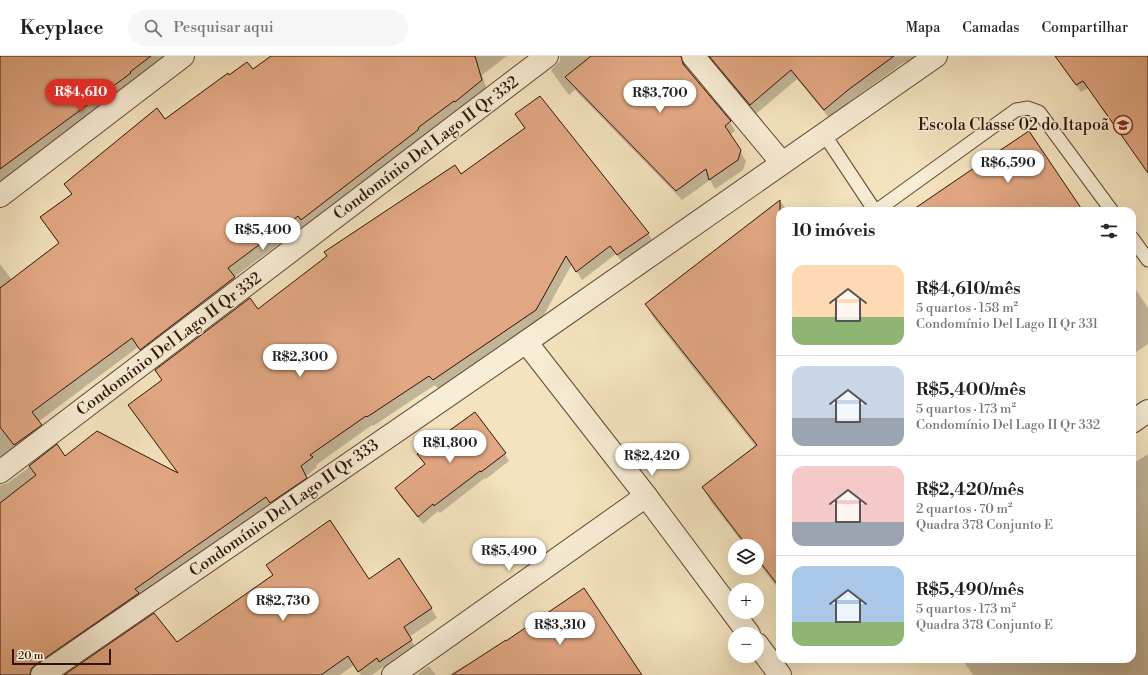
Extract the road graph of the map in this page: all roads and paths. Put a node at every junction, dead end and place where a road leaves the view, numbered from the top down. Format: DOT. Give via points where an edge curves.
graph roads {
  1 [pos="183,56"];
  2 [pos="547,56"];
  3 [pos="693,56"];
  4 [pos="936,56"];
  5 [pos="824,134"];
  6 [pos="782,163"];
  7 [pos="0,196"];
  8 [pos="873,207"];
  9 [pos="882,207"];
  10 [pos="1109,207"];
  11 [pos="1136,244"];
  12 [pos="1148,260"];
  13 [pos="526,342"];
  14 [pos="1148,411"];
  15 [pos="1136,419"];
  16 [pos="0,472"];
  17 [pos="646,496"];
  18 [pos="744,627"];
  19 [pos="764,653"];
  20 [pos="776,669"];
  21 [pos="42,675"];
  22 [pos="393,675"];
  1 -- 7 [label="street"];
  2 -- 16 [label="street, Condomínio Del Lago II Qr 332"];
  3 -- 6 [label="street"];
  4 -- 5 [label="street, Condomínio Del Lago II Qr 333"];
  5 -- 6 [label="street, Condomínio Del Lago II Qr 333"];
  5 -- 8 [label="lane"];
  6 -- 13 [label="street, Condomínio Del Lago II Qr 333"];
  9 -- 10 [label="lane" via="1016,110 1028,108 1039,112"];
  11 -- 12 [label="lane"];
  13 -- 17 [label="street"];
  13 -- 21 [label="street, Condomínio Del Lago II Qr 333"];
  14 -- 15 [label="street"];
  17 -- 18 [label="street"];
  17 -- 22 [label="street"];
  19 -- 20 [label="street"];
}
